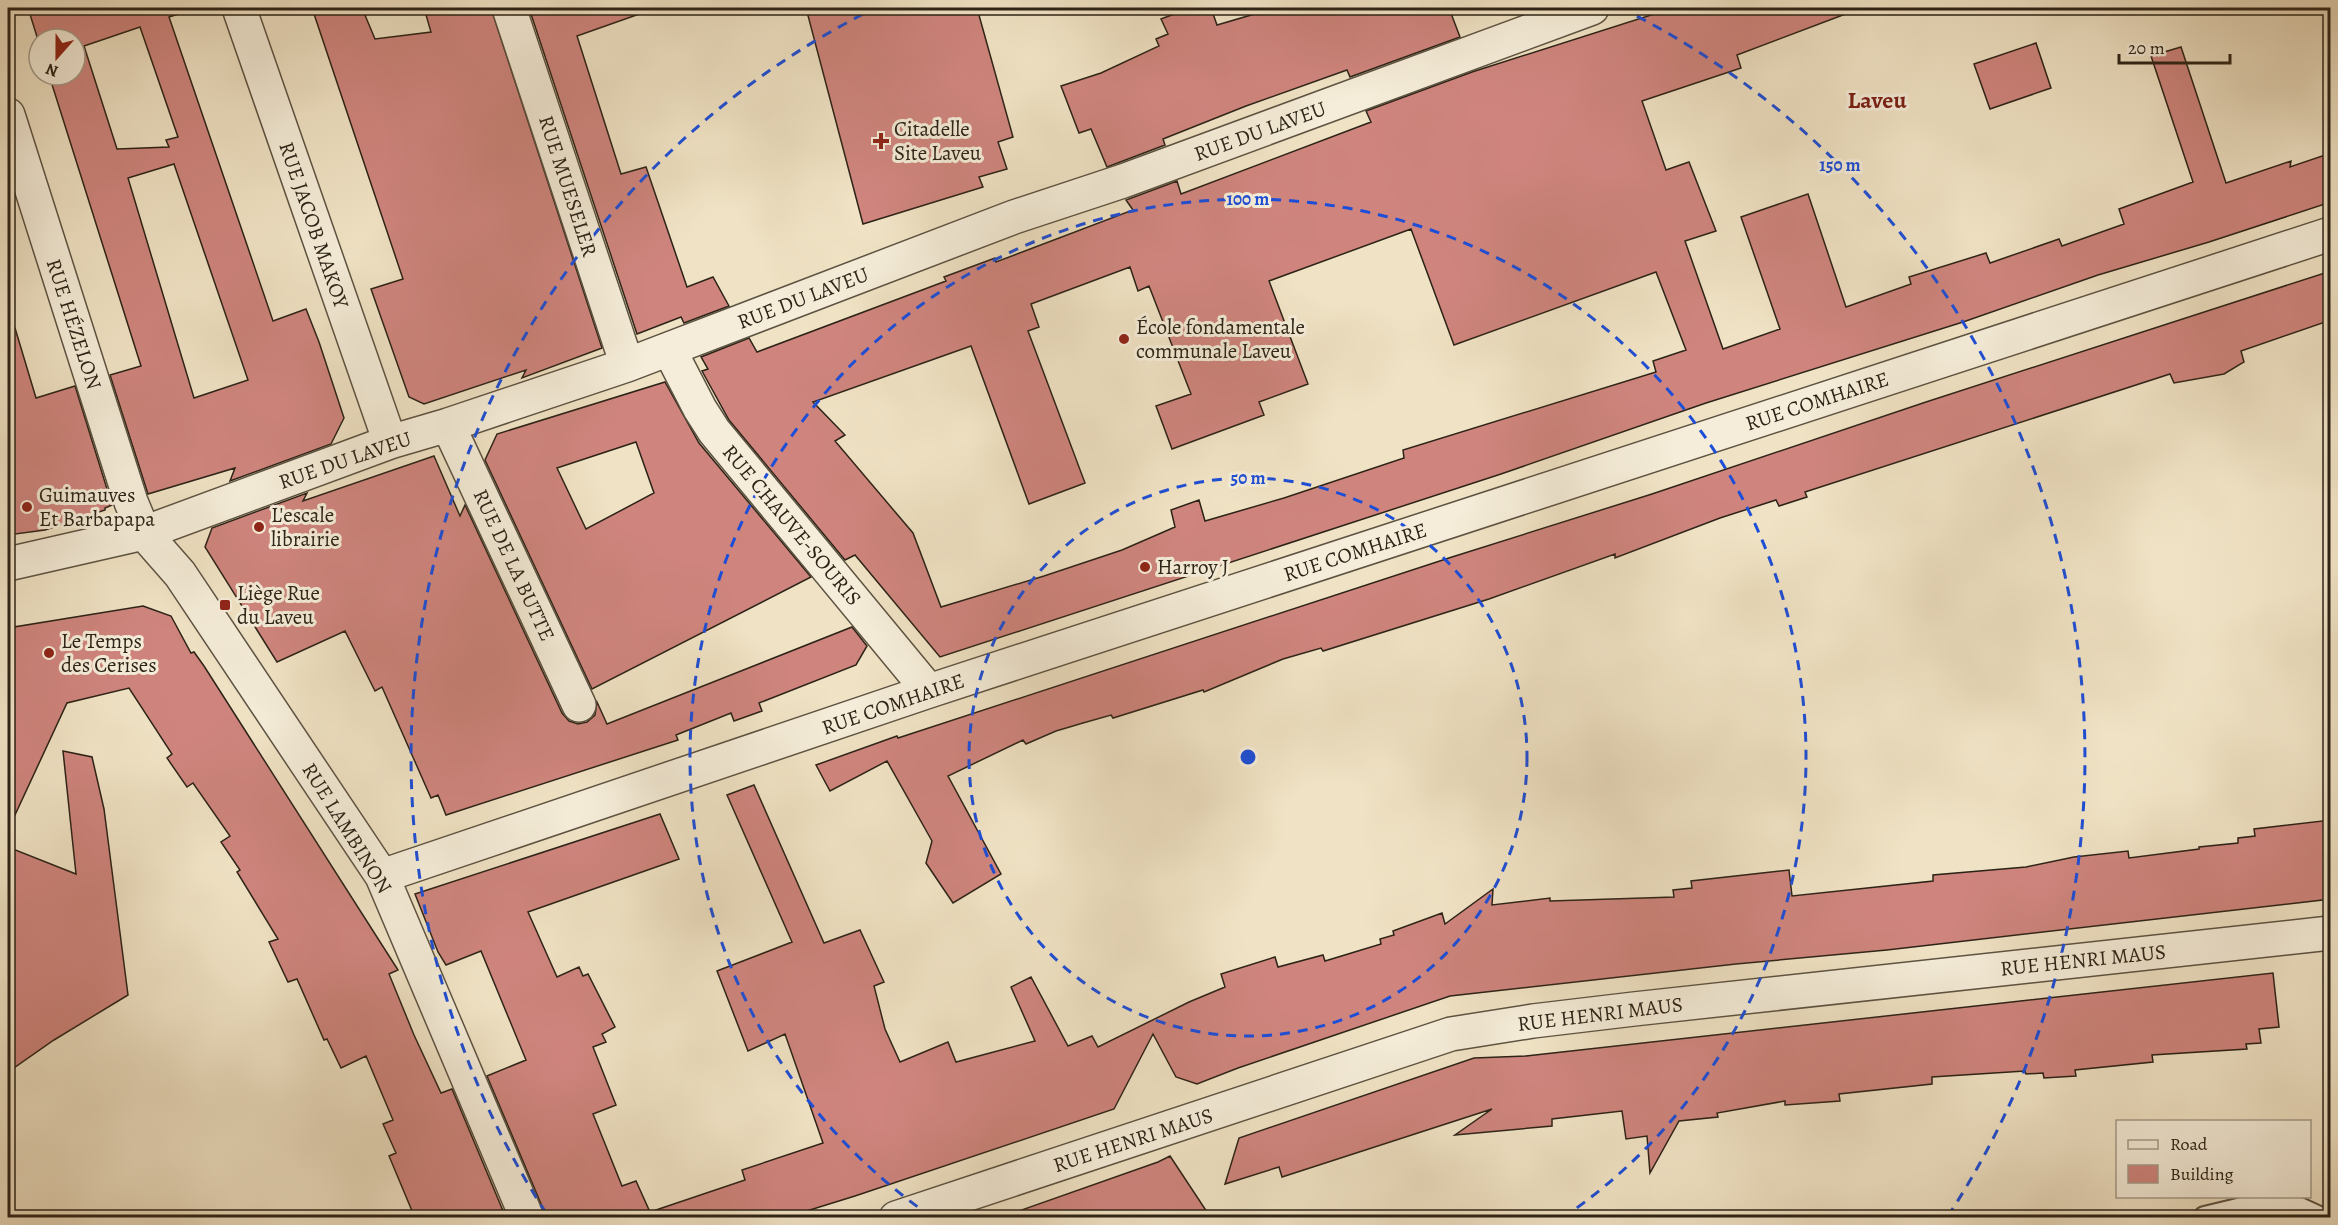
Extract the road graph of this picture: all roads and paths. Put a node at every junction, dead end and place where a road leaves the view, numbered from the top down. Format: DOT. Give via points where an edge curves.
graph roads {
  1 [pos="239,8"];
  2 [pos="509,8"];
  3 [pos="1592,8"];
  4 [pos="8,115"];
  5 [pos="2331,234"];
  6 [pos="669,349"];
  7 [pos="627,365"];
  8 [pos="448,425"];
  9 [pos="390,442"];
  10 [pos="144,533"];
  11 [pos="8,564"];
  12 [pos="929,690"];
  13 [pos="579,705"];
  14 [pos="382,876"];
  15 [pos="2331,933"];
  16 [pos="527,1218"];
  17 [pos="896,1218"];
  18 [pos="2205,1218"];
  19 [pos="2319,1218"];
  1 -- 9 [label="street, RUE JACOB MAKOY"];
  2 -- 7 [label="street, RUE MUESELER"];
  3 -- 6 [label="street, RUE DU LAVEU" via="1123,181 1014,217"];
  4 -- 10 [label="street, RUE HÉZELON" via="130,502"];
  5 -- 12 [label="street, RUE COMHAIRE"];
  6 -- 7 [label="street, RUE DU LAVEU"];
  6 -- 12 [label="street, RUE CHAUVE-SOURIS" via="714,431"];
  7 -- 8 [label="street, RUE DU LAVEU"];
  8 -- 9 [label="street, RUE DU LAVEU"];
  8 -- 13 [label="street, RUE DE LA BUTTE"];
  9 -- 10 [label="street, RUE DU LAVEU"];
  10 -- 11 [label="street, RUE DU LAVEU"];
  10 -- 14 [label="street, RUE LAMBINON" via="180,574"];
  12 -- 14 [label="street, RUE COMHAIRE"];
  14 -- 16 [label="street, RUE LAMBINON"];
  15 -- 17 [label="street, RUE HENRI MAUS" via="1634,1009 1451,1034"];
  18 -- 19 [label="lane" via="2280,1200"];
}
